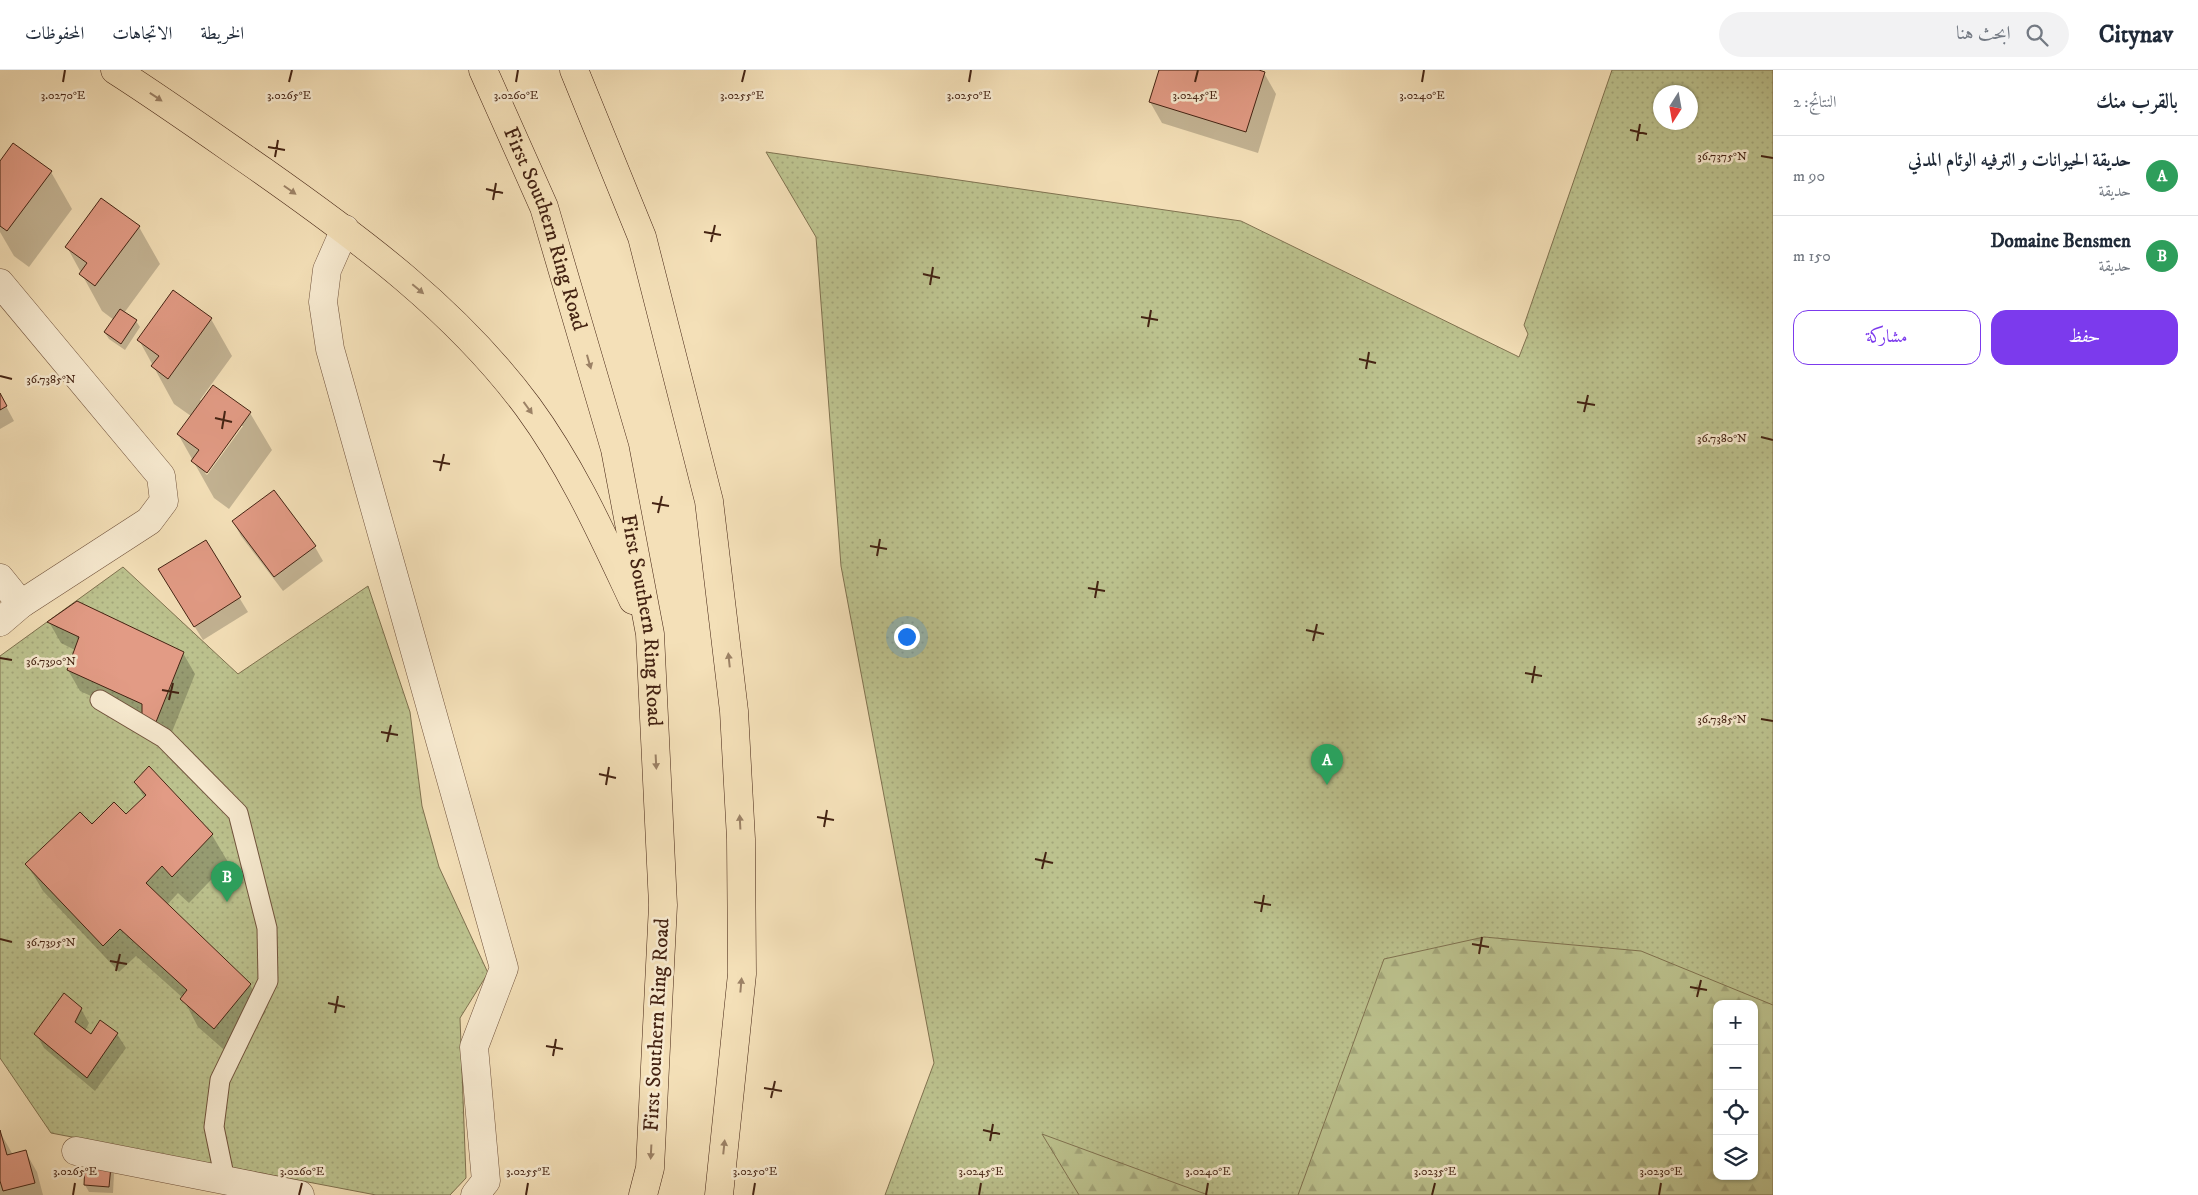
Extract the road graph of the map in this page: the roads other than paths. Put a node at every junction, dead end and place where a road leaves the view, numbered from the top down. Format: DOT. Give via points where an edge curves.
graph roads {
  1 [pos="116,70"];
  2 [pos="483,70"];
  3 [pos="574,70"];
  4 [pos="346,229"];
  5 [pos="0,283"];
  6 [pos="0,578"];
  7 [pos="22,604"];
  8 [pos="0,622"];
  9 [pos="650,634"];
  10 [pos="100,700"];
  11 [pos="76,1151"];
  12 [pos="225,1180"];
  13 [pos="300,1195"];
  14 [pos="475,1195"];
  15 [pos="643,1195"];
  16 [pos="719,1195"];
  1 -- 4 [label="highway, one-way"];
  2 -- 9 [label="highway, First Southern Ring Road, one-way" via="544,207 615,449"];
  16 -- 3 [label="highway, one-way" via="742,974 741,839 734,711 709,501 642,237"];
  4 -- 9 [label="highway, one-way" via="430,298 479,348 528,408 579,487"];
  4 -- 14 [label="street" via="327,270 323,302 330,349 504,968 474,1047 486,1181"];
  5 -- 7 [label="street" via="161,476 164,501 149,521"];
  6 -- 7 [label="street"];
  7 -- 8 [label="street"];
  9 -- 15 [label="highway, First Southern Ring Road, one-way" via="663,904 650,1168"];
  10 -- 12 [label="lane" via="164,738 238,813 267,928 268,981 220,1080 214,1127"];
  11 -- 12 [label="street"];
  12 -- 13 [label="street"];
}
